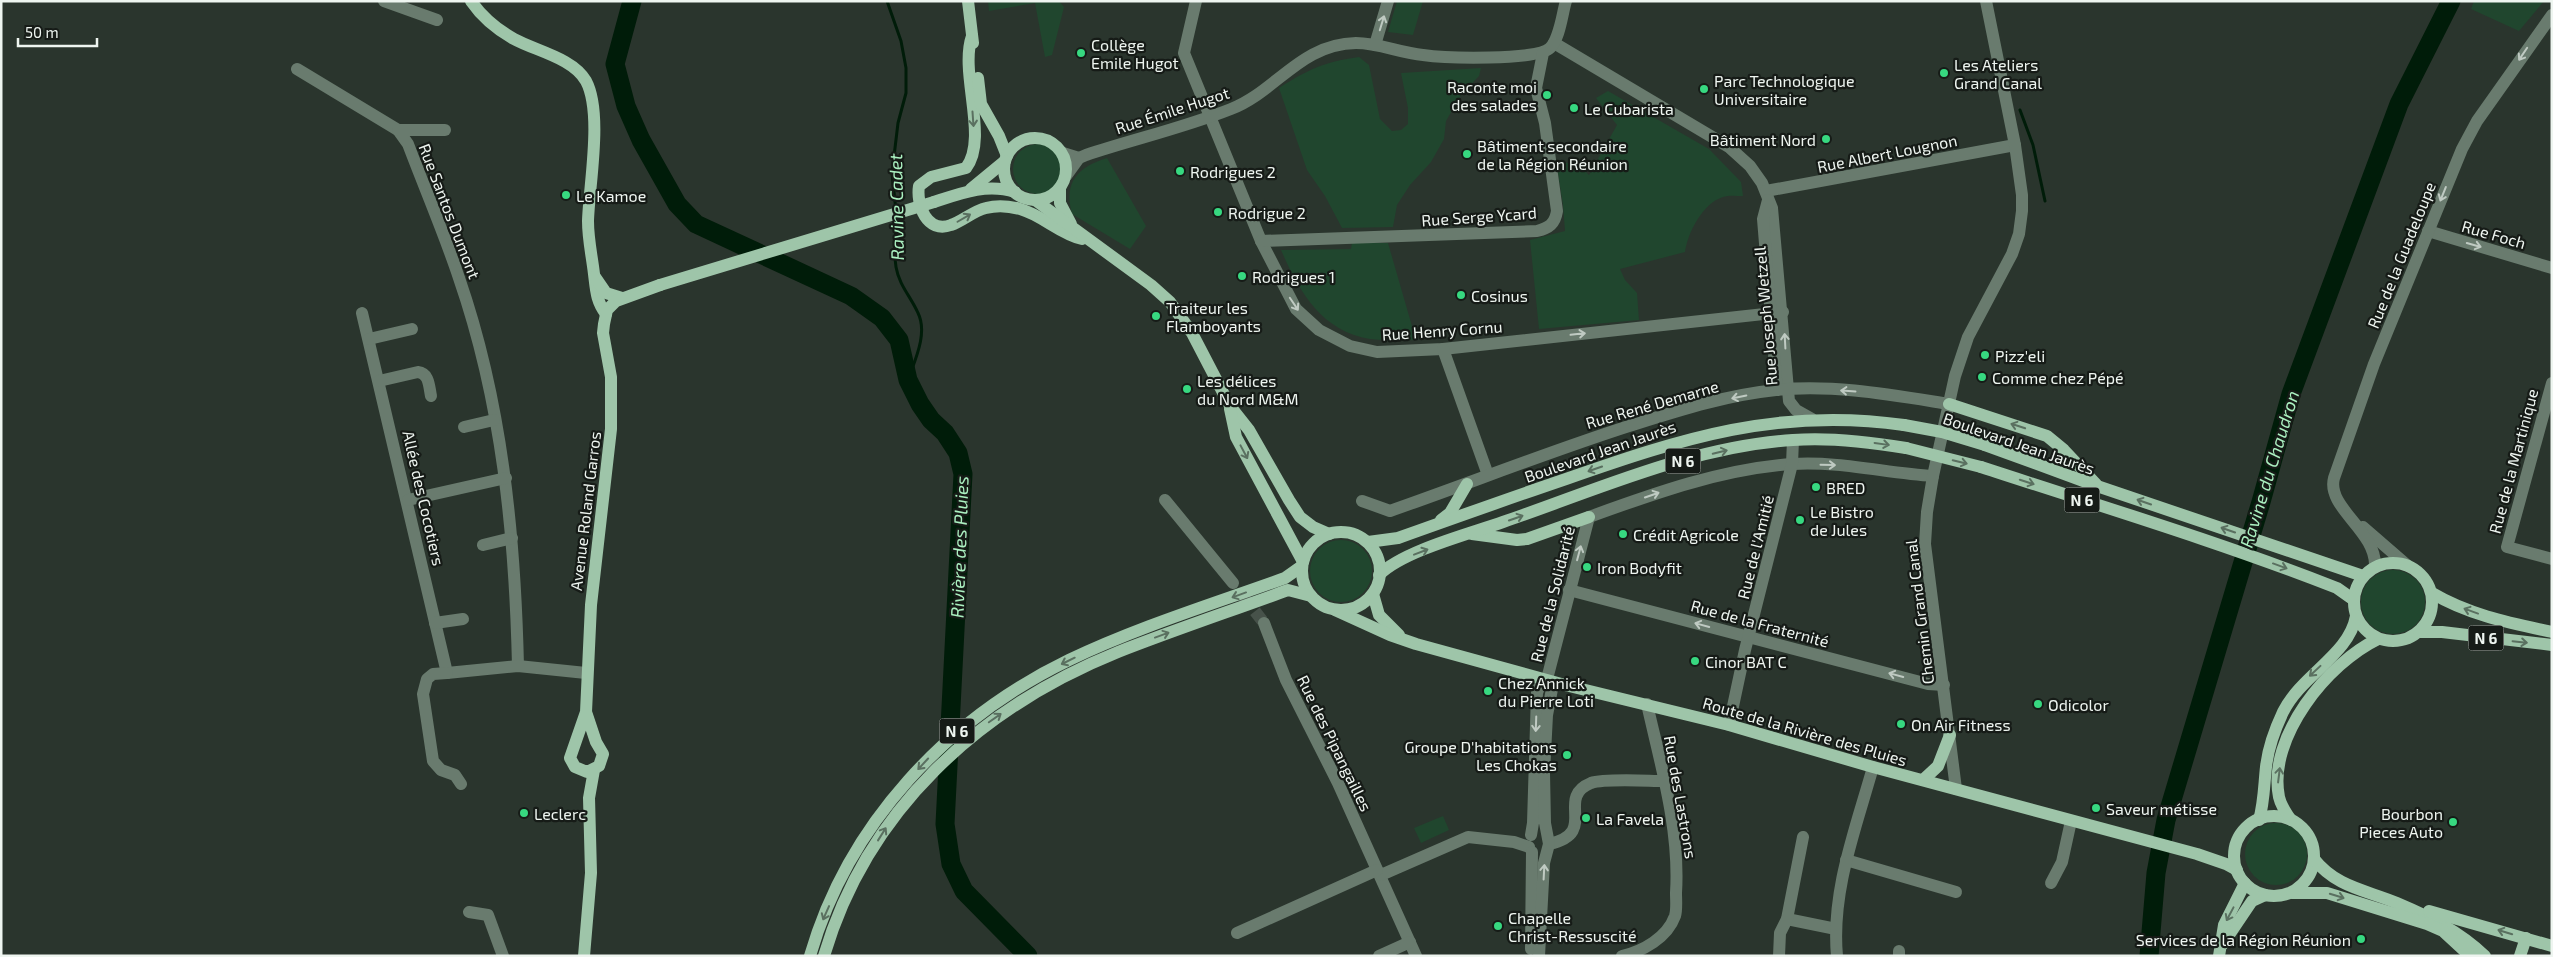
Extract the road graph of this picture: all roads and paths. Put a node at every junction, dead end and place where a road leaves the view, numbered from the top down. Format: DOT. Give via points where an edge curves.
graph roads {
  1 [pos="384,1"];
  2 [pos="472,1"];
  3 [pos="968,1"];
  4 [pos="1196,1"];
  5 [pos="1388,1"];
  6 [pos="1566,1"];
  7 [pos="1986,1"];
  8 [pos="412,7"];
  9 [pos="2552,15"];
  10 [pos="437,20"];
  11 [pos="972,36"];
  12 [pos="1554,43"];
  13 [pos="1375,45"];
  14 [pos="1542,53"];
  15 [pos="297,69"];
  16 [pos="1210,116"];
  17 [pos="398,130"];
  18 [pos="445,130"];
  19 [pos="1000,136"];
  20 [pos="1018,142"];
  21 [pos="2015,145"];
  22 [pos="1063,153"];
  23 [pos="1079,158"];
  24 [pos="1006,159"];
  25 [pos="1066,176"];
  26 [pos="1060,188"];
  27 [pos="969,191"];
  28 [pos="1015,192"];
  29 [pos="1767,196"];
  30 [pos="1035,200"];
  31 [pos="1074,228"];
  32 [pos="2428,232"];
  33 [pos="1088,241"];
  34 [pos="1261,241"];
  35 [pos="2552,268"];
  36 [pos="594,275"];
  37 [pos="622,298"];
  38 [pos="362,313"];
  39 [pos="1777,313"];
  40 [pos="606,314"];
  41 [pos="412,329"];
  42 [pos="369,339"];
  43 [pos="1443,349"];
  44 [pos="379,381"];
  45 [pos="2552,383"];
  46 [pos="1782,390"];
  47 [pos="431,396"];
  48 [pos="1949,404"];
  49 [pos="1230,406"];
  50 [pos="1812,419"];
  51 [pos="494,420"];
  52 [pos="464,427"];
  53 [pos="1794,440"];
  54 [pos="1792,464"];
  55 [pos="1488,476"];
  56 [pos="1934,476"];
  57 [pos="506,478"];
  58 [pos="1467,484"];
  59 [pos="2097,486"];
  60 [pos="408,500"];
  61 [pos="1165,500"];
  62 [pos="1362,501"];
  63 [pos="1589,517"];
  64 [pos="2355,521"];
  65 [pos="1435,525"];
  66 [pos="1329,534"];
  67 [pos="1470,534"];
  68 [pos="512,538"];
  69 [pos="1368,542"];
  70 [pos="483,545"];
  71 [pos="2552,560"];
  72 [pos="1302,564"];
  73 [pos="2408,566"];
  74 [pos="2376,567"];
  75 [pos="1379,575"];
  76 [pos="2363,576"];
  77 [pos="1233,583"];
  78 [pos="1569,590"];
  79 [pos="2432,593"];
  80 [pos="1373,594"];
  81 [pos="1311,596"];
  82 [pos="2354,600"];
  83 [pos="1336,610"];
  84 [pos="2356,616"];
  85 [pos="463,618"];
  86 [pos="435,623"];
  87 [pos="1264,623"];
  88 [pos="2420,632"];
  89 [pos="2552,632"];
  90 [pos="1749,637"];
  91 [pos="1404,639"];
  92 [pos="2378,639"];
  93 [pos="2552,645"];
  94 [pos="1115,647"];
  95 [pos="518,666"];
  96 [pos="447,673"];
  97 [pos="586,673"];
  98 [pos="1547,679"];
  99 [pos="1944,685"];
  100 [pos="1647,704"];
  101 [pos="586,712"];
  102 [pos="1729,725"];
  103 [pos="1950,735"];
  104 [pos="596,742"];
  105 [pos="576,743"];
  106 [pos="1873,767"];
  107 [pos="580,770"];
  108 [pos="594,770"];
  109 [pos="1923,780"];
  110 [pos="1664,781"];
  111 [pos="461,784"];
  112 [pos="1956,789"];
  113 [pos="589,798"];
  114 [pos="2259,820"];
  115 [pos="2291,820"];
  116 [pos="2071,821"];
  117 [pos="1803,837"];
  118 [pos="1530,843"];
  119 [pos="1547,843"];
  120 [pos="2236,846"];
  121 [pos="2197,854"];
  122 [pos="2314,859"];
  123 [pos="1846,860"];
  124 [pos="2237,870"];
  125 [pos="850,873"];
  126 [pos="1379,873"];
  127 [pos="2051,883"];
  128 [pos="2245,883"];
  129 [pos="1956,892"];
  130 [pos="2289,893"];
  131 [pos="2265,895"];
  132 [pos="2396,902"];
  133 [pos="469,912"];
  134 [pos="1787,919"];
  135 [pos="1836,929"];
  136 [pos="1237,933"];
  137 [pos="2526,938"];
  138 [pos="1410,942"];
  139 [pos="2552,946"];
  140 [pos="2220,951"];
  141 [pos="503,956"];
  142 [pos="584,956"];
  143 [pos="810,956"];
  144 [pos="824,956"];
  145 [pos="1379,956"];
  146 [pos="1416,956"];
  147 [pos="1530,956"];
  148 [pos="1539,956"];
  149 [pos="1622,956"];
  150 [pos="1779,956"];
  151 [pos="1837,956"];
  152 [pos="2470,956"];
  153 [pos="2485,956"];
  154 [pos="2520,956"];
  1 -- 8 [label="street"];
  2 -- 36 [label="main road" via="494,26 569,65 586,80 593,118 588,222"];
  3 -- 11 [label="main road"];
  4 -- 16 [label="street, Rue Henry Cornu" via="1184,53"];
  13 -- 5 [label="street, one-way"];
  6 -- 12 [label="street"];
  7 -- 21 [label="street, Chemin Grand Canal"];
  8 -- 10 [label="street"];
  9 -- 32 [label="street, Rue de la Guadeloupe, one-way" via="2536,33 2469,135"];
  11 -- 19 [label="main road" via="981,104"];
  11 -- 33 [label="main road, one-way" via="968,54 975,151 966,168 930,178 919,186 923,214 931,224 941,227 951,226 985,208 1022,209 1064,233"];
  12 -- 14 [label="street"];
  12 -- 29 [label="street" via="1729,147 1750,166"];
  13 -- 14 [label="street, Rue Émile Hugot" via="1426,56 1511,57"];
  13 -- 16 [label="street, Rue Émile Hugot" via="1355,43 1315,52 1246,102"];
  14 -- 34 [label="street, Rue Serge Ycard" via="1536,88 1545,123 1556,220 1548,228"];
  15 -- 17 [label="street, Rue Santos Dumont"];
  16 -- 23 [label="street, Rue Émile Hugot"];
  16 -- 34 [label="street, Rue Henry Cornu"];
  17 -- 18 [label="street"];
  17 -- 51 [label="street, Rue Santos Dumont" via="408,144 459,278 481,355"];
  19 -- 20 [label="main road"];
  19 -- 24 [label="main road"];
  20 -- 22 [label="main road" via="1028,138 1043,139 1056,145"];
  20 -- 24 [label="main road"];
  21 -- 29 [label="street, Rue Albert Lougnon"];
  21 -- 48 [label="street, Chemin Grand Canal" via="2022,195 2019,234 2012,254 1968,337"];
  22 -- 23 [label="street"];
  22 -- 25 [label="main road"];
  23 -- 25 [label="street"];
  24 -- 27 [label="main road"];
  24 -- 28 [label="main road" via="1005,178"];
  25 -- 26 [label="main road"];
  26 -- 30 [label="main road" via="1053,195"];
  26 -- 31 [label="main road" via="1063,212"];
  27 -- 28 [label="main road" via="1000,188"];
  27 -- 37 [label="main road, bridge"];
  28 -- 30 [label="main road"];
  29 -- 39 [label="street, Rue Joseph Wetzell" via="1763,219"];
  30 -- 31 [label="main road"];
  31 -- 33 [label="main road"];
  32 -- 35 [label="street, Rue Foch, one-way"];
  32 -- 64 [label="street, Rue de la Guadeloupe" via="2374,364 2333,484 2338,502"];
  33 -- 49 [label="main road" via="1170,302 1192,333"];
  34 -- 43 [label="street, Rue Henry Cornu, one-way" via="1296,309 1319,330 1350,346 1376,352"];
  36 -- 37 [label="main road" via="606,293"];
  36 -- 40 [label="main road" via="597,300"];
  37 -- 40 [label="main road" via="609,307"];
  38 -- 42 [label="street, Allée des Cocotiers"];
  43 -- 39 [label="street, Rue Henry Cornu, one-way"];
  39 -- 46 [label="street, Rue Joseph Wetzell"];
  40 -- 97 [label="main road, Avenue Roland Garros" via="603,334 611,377 611,429"];
  41 -- 42 [label="street"];
  42 -- 44 [label="street, Allée des Cocotiers"];
  43 -- 55 [label="street"];
  44 -- 47 [label="street" via="423,372 427,376"];
  44 -- 60 [label="street, Allée des Cocotiers"];
  45 -- 71 [label="street, Rue de la Martinique" via="2507,548"];
  48 -- 46 [label="street, Rue René Demarne, one-way" via="1859,392"];
  46 -- 50 [label="street, Rue Joseph Wetzell" via="1796,410"];
  46 -- 55 [label="street, Rue René Demarne, one-way" via="1690,407 1561,448"];
  48 -- 56 [label="street, Chemin Grand Canal"];
  59 -- 48 [label="main road, one-way" via="2047,436"];
  49 -- 66 [label="main road" via="1249,430 1300,517"];
  49 -- 72 [label="main road, one-way" via="1236,438"];
  50 -- 59 [label="main road, Boulevard Jean Jaurès / N 6, bridge" via="1873,421 1942,432"];
  50 -- 65 [label="main road, Boulevard Jean Jaurès / N 6, one-way" via="1755,425 1662,446"];
  51 -- 52 [label="street"];
  51 -- 57 [label="street, Rue Santos Dumont"];
  53 -- 54 [label="street, Rue de l'Amitié"];
  67 -- 53 [label="main road, Boulevard Jean Jaurès / N 6, one-way" via="1674,463 1733,449"];
  53 -- 82 [label="main road, Boulevard Jean Jaurès / N 6, one-way, bridge" via="1874,443 1981,467 2185,531 2337,588"];
  54 -- 56 [label="street, Rue de l'Amitié, one-way" via="1835,464"];
  63 -- 54 [label="street, Rue de l'Amitié, one-way" via="1688,484"];
  54 -- 90 [label="street, Rue de l'Amitié"];
  55 -- 58 [label="street, Rue René Demarne"];
  56 -- 99 [label="street, Chemin Grand Canal" via="1925,544"];
  57 -- 60 [label="street"];
  57 -- 68 [label="street, Rue Santos Dumont"];
  58 -- 62 [label="street, Rue René Demarne" via="1390,511"];
  58 -- 65 [label="main road" via="1450,513"];
  76 -- 59 [label="main road, Boulevard Jean Jaurès / N 6, one-way"];
  60 -- 86 [label="street, Allée des Cocotiers"];
  61 -- 77 [label="street"];
  63 -- 67 [label="main road" via="1527,540"];
  78 -- 63 [label="street, Rue de la Solidarité, one-way"];
  64 -- 73 [label="street, Rue de la Guadeloupe"];
  64 -- 74 [label="street, Rue de la Guadeloupe" via="2374,552"];
  65 -- 69 [label="main road, Boulevard Jean Jaurès / N 6" via="1398,538"];
  66 -- 69 [label="main road, N 6" via="1346,533"];
  66 -- 72 [label="main road, N 6" via="1315,542"];
  75 -- 67 [label="main road, Boulevard Jean Jaurès / N 6, one-way" via="1404,558"];
  68 -- 70 [label="street"];
  68 -- 95 [label="street, Rue Santos Dumont"];
  69 -- 75 [label="main road" via="1376,556"];
  72 -- 81 [label="main road"];
  72 -- 94 [label="main road, N 6, one-way" via="1285,578"];
  73 -- 74 [label="main road" via="2397,563"];
  73 -- 79 [label="main road, N 6" via="2424,576"];
  74 -- 76 [label="main road"];
  75 -- 80 [label="main road"];
  76 -- 82 [label="main road" via="2356,587"];
  90 -- 78 [label="street, Rue de la Fraternité, one-way"];
  78 -- 98 [label="street, Rue de la Solidarité"];
  79 -- 88 [label="main road" via="2431,614"];
  89 -- 79 [label="main road, N 6, one-way" via="2487,617 2451,605"];
  80 -- 83 [label="main road" via="1350,610"];
  80 -- 91 [label="main road" via="1379,615"];
  81 -- 83 [label="main road, N 6" via="1320,605"];
  94 -- 81 [label="main road, N 6, one-way" via="1288,590"];
  82 -- 84 [label="main road"];
  83 -- 91 [label="main road"];
  84 -- 92 [label="main road" via="2369,634"];
  84 -- 114 [label="main road, one-way" via="2349,637 2305,681 2284,710 2267,757"];
  85 -- 86 [label="street"];
  86 -- 96 [label="street, Allée des Cocotiers"];
  87 -- 126 [label="street, Rue des Pipangailles" via="1286,680"];
  88 -- 92 [label="main road, N 6" via="2400,641"];
  88 -- 93 [label="main road, N 6, one-way"];
  99 -- 90 [label="street, Rue de la Fraternité, one-way" via="1928,684"];
  90 -- 102 [label="street, Rue de l'Amitié"];
  91 -- 98 [label="main road, Route de la Rivière des Pluies"];
  115 -- 92 [label="main road, one-way" via="2282,806 2278,785 2283,749 2291,729 2320,684 2361,649"];
  94 -- 125 [label="main road, N 6" via="1033,693 967,738 909,798"];
  95 -- 96 [label="street"];
  95 -- 97 [label="street"];
  96 -- 111 [label="street" via="434,674 427,679 423,694 433,760 441,770 455,775"];
  97 -- 101 [label="main road, Avenue Roland Garros"];
  98 -- 100 [label="main road, Route de la Rivière des Pluies"];
  98 -- 118 [label="street, one-way" via="1537,693"];
  98 -- 119 [label="street" via="1552,689 1547,715 1544,773"];
  99 -- 103 [label="street, Chemin Grand Canal"];
  100 -- 102 [label="main road, Route de la Rivière des Pluies"];
  100 -- 110 [label="street, Rue des Lastrons"];
  101 -- 104 [label="main road, Avenue Roland Garros"];
  101 -- 105 [label="main road, Avenue Roland Garros"];
  102 -- 106 [label="main road, Route de la Rivière des Pluies"];
  103 -- 109 [label="main road" via="1938,766"];
  103 -- 112 [label="street, Chemin Grand Canal"];
  104 -- 105 [label="main road" via="582,740"];
  104 -- 108 [label="main road, Avenue Roland Garros" via="604,754 600,766"];
  105 -- 107 [label="main road, Avenue Roland Garros" via="570,758"];
  106 -- 109 [label="main road, Route de la Rivière des Pluies"];
  106 -- 123 [label="street"];
  107 -- 108 [label="main road"];
  107 -- 113 [label="main road, Avenue Roland Garros"];
  108 -- 113 [label="main road, Avenue Roland Garros"];
  109 -- 112 [label="main road, Route de la Rivière des Pluies"];
  110 -- 119 [label="street" via="1600,781 1586,786 1576,797 1575,829 1571,835 1564,840"];
  110 -- 149 [label="street, Rue des Lastrons" via="1676,857 1675,916 1660,937 1640,951"];
  112 -- 116 [label="main road, Route de la Rivière des Pluies"];
  113 -- 142 [label="main road, Avenue Roland Garros" via="591,873"];
  114 -- 115 [label="main road" via="2274,817"];
  114 -- 120 [label="main road" via="2241,834"];
  115 -- 122 [label="main road" via="2310,838"];
  116 -- 121 [label="main road, Route de la Rivière des Pluies"];
  116 -- 127 [label="street" via="2062,862"];
  117 -- 134 [label="street"];
  118 -- 119 [label="street" via="1540,854"];
  118 -- 119 [label="street" via="1536,832"];
  118 -- 126 [label="street" via="1468,837"];
  118 -- 147 [label="street"];
  148 -- 119 [label="street, one-way"];
  120 -- 121 [label="main road, Route de la Rivière des Pluies" via="2214,854"];
  120 -- 124 [label="main road"];
  121 -- 124 [label="main road, Route de la Rivière des Pluies"];
  122 -- 130 [label="main road" via="2311,873 2302,885"];
  122 -- 132 [label="main road" via="2324,872 2346,886"];
  123 -- 129 [label="street"];
  123 -- 135 [label="street"];
  124 -- 128 [label="main road"];
  125 -- 143 [label="main road, N 6, one-way" via="818,928"];
  125 -- 144 [label="main road, N 6"];
  126 -- 136 [label="street"];
  126 -- 138 [label="street, Rue des Pipangailles"];
  128 -- 131 [label="main road"];
  128 -- 140 [label="main road, one-way" via="2224,925"];
  130 -- 131 [label="main road"];
  130 -- 152 [label="main road, one-way" via="2327,893 2427,924 2442,931"];
  131 -- 140 [label="main road" via="2252,901"];
  137 -- 132 [label="main road, one-way"];
  132 -- 153 [label="main road" via="2454,930"];
  133 -- 141 [label="street" via="488,915"];
  134 -- 135 [label="street"];
  134 -- 150 [label="street" via="1780,933"];
  135 -- 151 [label="street"];
  137 -- 139 [label="main road"];
  137 -- 154 [label="main road"];
  138 -- 145 [label="street"];
  138 -- 146 [label="street, Rue des Pipangailles"];
}
